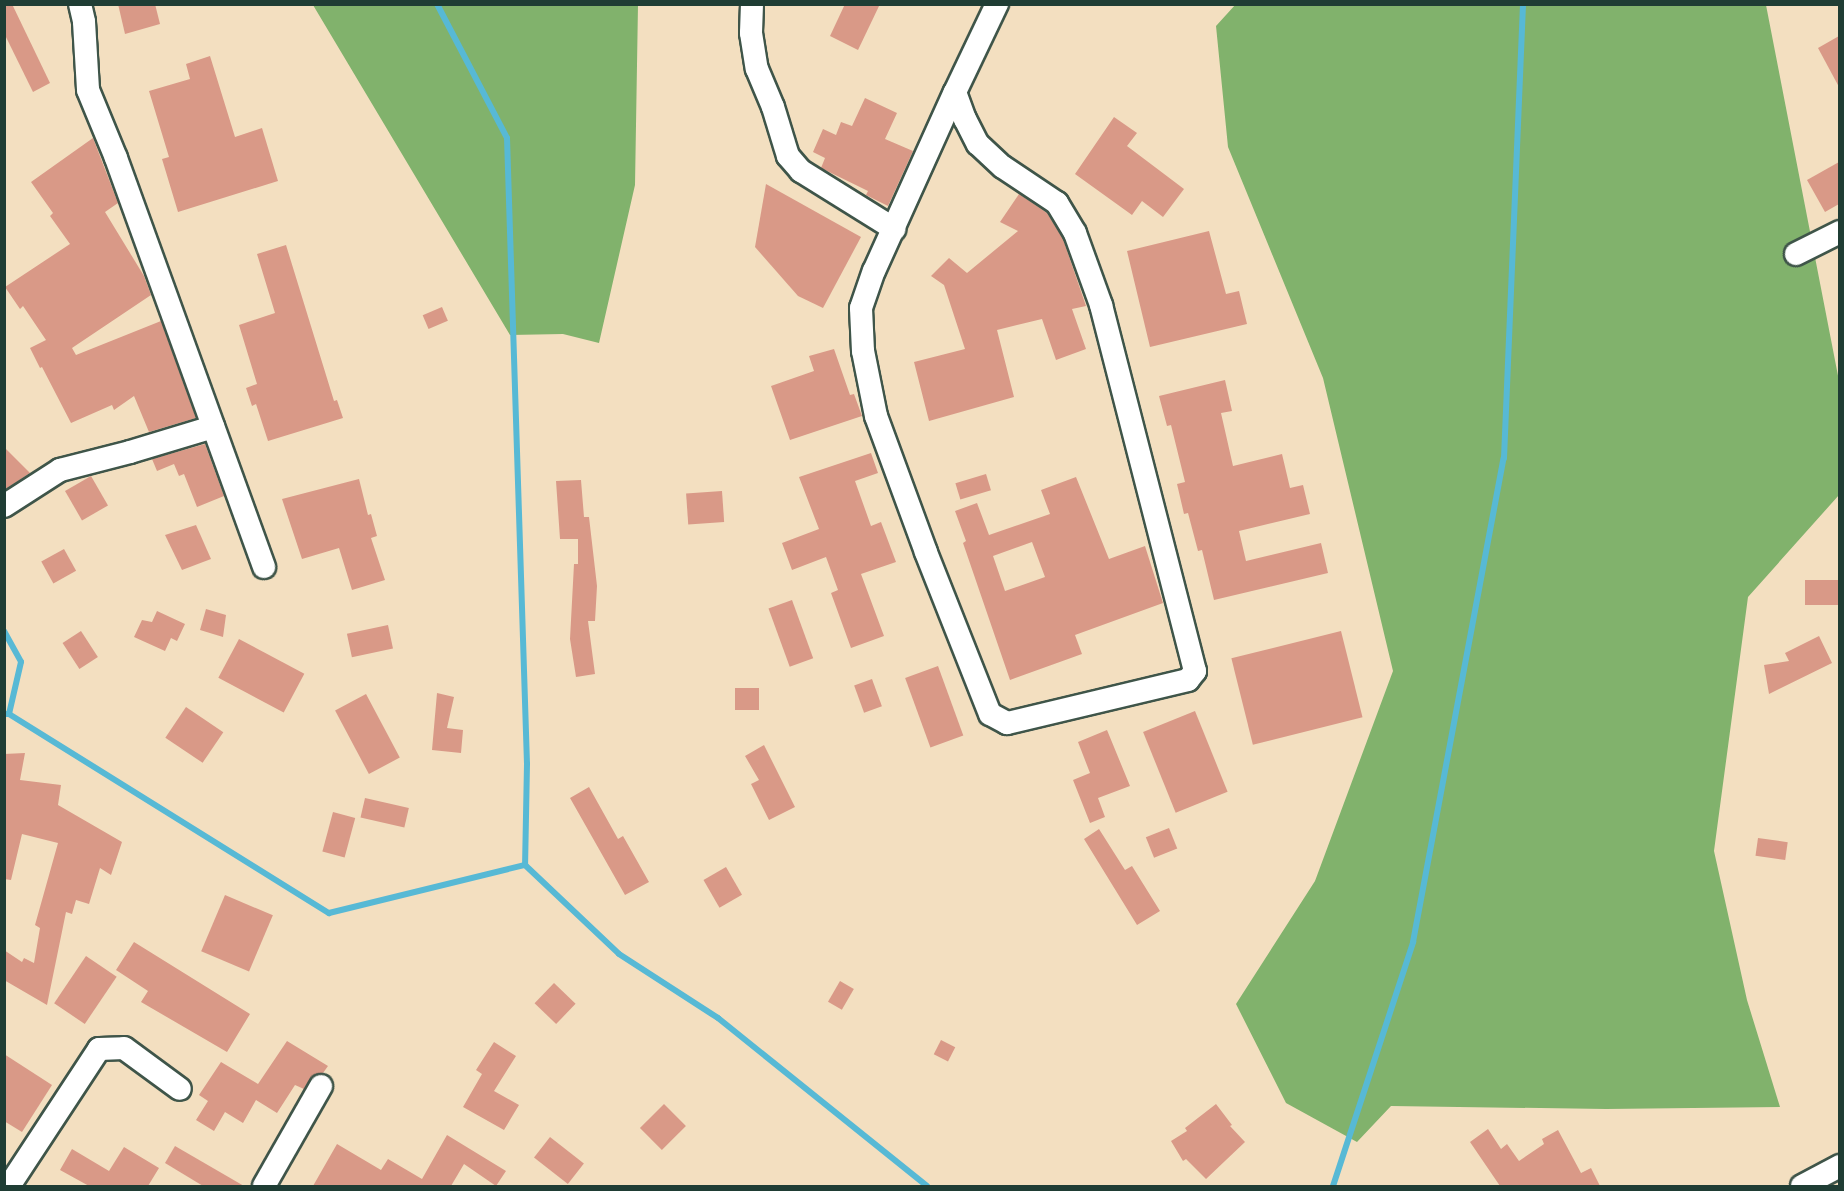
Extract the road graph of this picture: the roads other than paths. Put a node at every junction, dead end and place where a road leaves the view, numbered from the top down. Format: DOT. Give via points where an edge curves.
graph roads {
  1 [pos="80,4"];
  2 [pos="752,4"];
  3 [pos="997,4"];
  4 [pos="955,92"];
  5 [pos="894,229"];
  6 [pos="1839,232"];
  7 [pos="1796,254"];
  8 [pos="213,426"];
  9 [pos="4,506"];
  10 [pos="264,567"];
  11 [pos="321,1086"];
  12 [pos="180,1089"];
  13 [pos="1839,1166"];
  14 [pos="9,1186"];
  15 [pos="264,1186"];
  16 [pos="1802,1186"];
  1 -- 8 [label="street" via="88,90"];
  2 -- 5 [label="street" via="751,33 757,69 788,156 801,171"];
  3 -- 4 [label="street"];
  4 -- 5 [label="street"];
  4 -- 5 [label="street" via="978,144 1003,167 1057,204 1075,232 1101,305 1195,670 1188,680 1007,723 990,714 876,416 863,351 861,308"];
  6 -- 7 [label="street"];
  8 -- 9 [label="street" via="60,470"];
  8 -- 10 [label="street"];
  11 -- 15 [label="street"];
  12 -- 14 [label="street" via="124,1048 99,1048"];
  13 -- 16 [label="street"];
}
